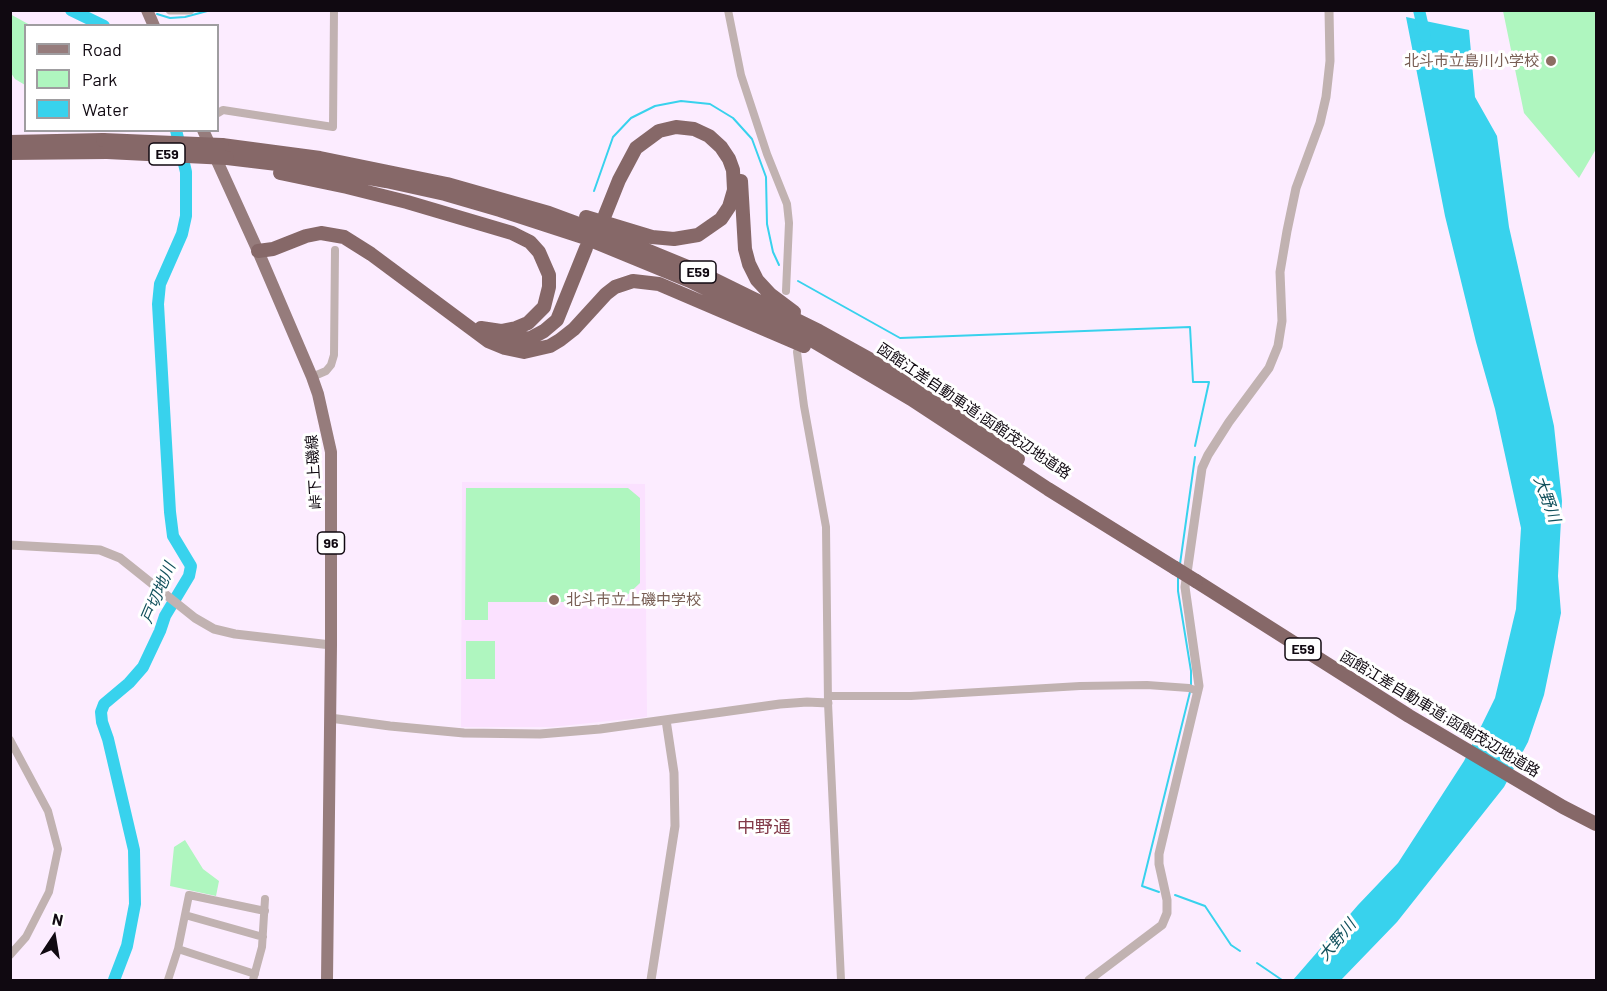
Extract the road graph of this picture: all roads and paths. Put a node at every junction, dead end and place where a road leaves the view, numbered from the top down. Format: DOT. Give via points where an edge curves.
graph roads {
  1 [pos="147,10"];
  2 [pos="170,10"];
  3 [pos="190,10"];
  4 [pos="334,10"];
  5 [pos="728,10"];
  6 [pos="1329,10"];
  7 [pos="153,24"];
  8 [pos="219,112"];
  9 [pos="204,132"];
  10 [pos="10,142"];
  11 [pos="105,146"];
  12 [pos="10,153"];
  13 [pos="226,156"];
  14 [pos="447,184"];
  15 [pos="335,250"];
  16 [pos="258,251"];
  17 [pos="786,291"];
  18 [pos="481,328"];
  19 [pos="819,331"];
  20 [pos="505,348"];
  21 [pos="797,352"];
  22 [pos="312,377"];
  23 [pos="911,399"];
  24 [pos="1117,531"];
  25 [pos="10,545"];
  26 [pos="331,645"];
  27 [pos="1193,689"];
  28 [pos="828,700"];
  29 [pos="330,718"];
  30 [pos="666,720"];
  31 [pos="10,740"];
  32 [pos="1596,824"];
  33 [pos="265,899"];
  34 [pos="265,911"];
  35 [pos="185,915"];
  36 [pos="263,937"];
  37 [pos="178,949"];
  38 [pos="10,956"];
  39 [pos="254,977"];
  40 [pos="168,981"];
  41 [pos="327,981"];
  42 [pos="651,981"];
  43 [pos="841,981"];
  44 [pos="1089,981"];
  1 -- 7 [label="main road"];
  2 -- 3 [label="street"];
  4 -- 8 [label="street" via="333,127"];
  5 -- 17 [label="street" via="741,75 787,204"];
  6 -- 27 [label="street" via="1326,98 1300,172 1289,219 1280,272 1282,321 1278,346 1269,368 1224,429 1202,468 1185,587 1199,676"];
  9 -- 16 [label="main road, 峠下上磯線 / 96"];
  10 -- 11 [label="highway, 函館江差自動車道;函館茂辺地道路 / E59"];
  11 -- 12 [label="highway, 函館江差自動車道;函館茂辺地道路 / E59"];
  11 -- 13 [label="highway, 函館江差自動車道;函館茂辺地道路 / E59, bridge"];
  11 -- 13 [label="highway, 函館江差自動車道;函館茂辺地道路 / E59, bridge"];
  13 -- 14 [label="highway, 函館江差自動車道;函館茂辺地道路 / E59" via="320,158"];
  13 -- 18 [label="highway" via="387,197 512,233 530,242 549,275 544,307 528,323 516,328"];
  13 -- 23 [label="highway, 函館江差自動車道;函館茂辺地道路 / E59" via="386,181 500,210 574,234 690,281 813,341"];
  14 -- 19 [label="highway, 函館江差自動車道;函館茂辺地道路 / E59" via="540,210 622,240 695,270"];
  14 -- 19 [label="highway" via="555,208 652,237 698,235 721,219 734,190 729,159 709,136 694,129 676,127 659,131 636,148 602,214 624,155 646,129 676,120 696,122 724,139 734,153 739,169 745,249 757,280"];
  15 -- 22 [label="street" via="334,355 326,371"];
  16 -- 18 [label="highway" via="297,231 314,227 342,229 373,246"];
  16 -- 20 [label="highway" via="321,233 344,237 473,331"];
  16 -- 22 [label="main road, 峠下上磯線 / 96"];
  18 -- 20 [label="highway" via="511,340 531,338 544,331 557,320 589,249 570,312 560,328 543,341"];
  19 -- 24 [label="highway, 函館江差自動車道;函館茂辺地道路 / E59" via="884,367 974,427"];
  20 -- 23 [label="highway" via="524,352 550,346 574,329 615,287 644,281 680,292 809,348"];
  21 -- 28 [label="street" via="826,527"];
  22 -- 26 [label="main road, 峠下上磯線 / 96" via="331,452"];
  23 -- 24 [label="highway, 函館江差自動車道;函館茂辺地道路 / E59"];
  24 -- 32 [label="highway, 函館江差自動車道;函館茂辺地道路 / E59, bridge" via="1409,716"];
  25 -- 26 [label="street" via="113,554 208,626 227,633"];
  26 -- 29 [label="main road, 峠下上磯線 / 96"];
  27 -- 28 [label="street" via="1102,686"];
  27 -- 44 [label="street" via="1159,854 1167,900 1165,918 1162,925"];
  28 -- 30 [label="street"];
  28 -- 43 [label="street"];
  29 -- 30 [label="street" via="464,733 519,734"];
  29 -- 41 [label="main road, 峠下上磯線 / 96"];
  30 -- 42 [label="street" via="674,773 675,826"];
  31 -- 38 [label="street" via="48,811 58,849 46,898 21,944"];
  33 -- 34 [label="street"];
  34 -- 35 [label="street" via="189,895"];
  34 -- 36 [label="street"];
  35 -- 36 [label="street"];
  35 -- 37 [label="street"];
  36 -- 39 [label="street"];
  37 -- 39 [label="street"];
  37 -- 40 [label="street"];
}
